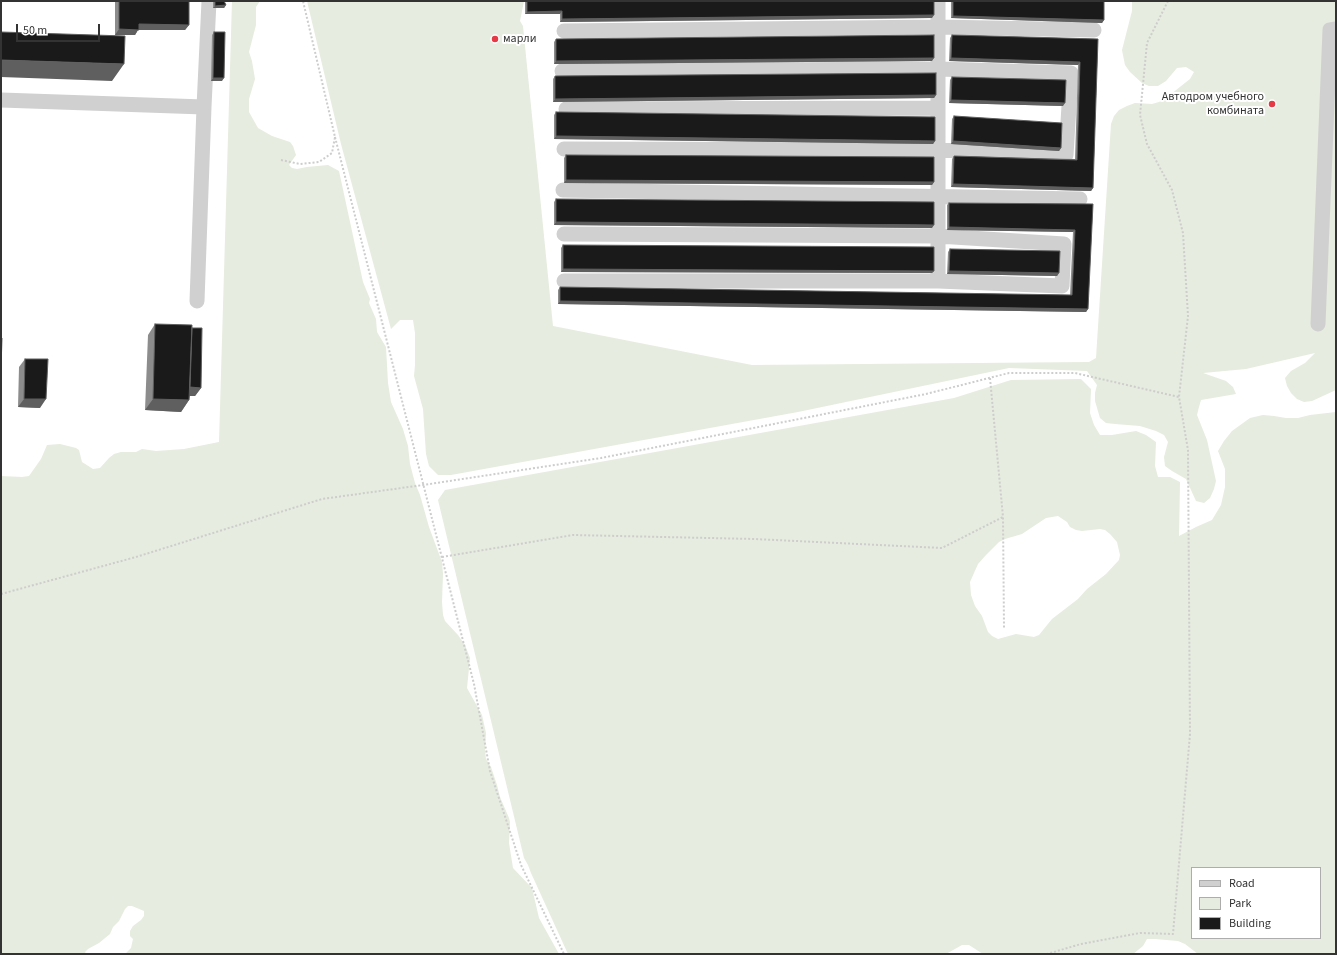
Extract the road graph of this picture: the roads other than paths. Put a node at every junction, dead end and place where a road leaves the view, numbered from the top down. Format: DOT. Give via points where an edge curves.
graph roads {
  1 [pos="209,1"];
  2 [pos="938,1"];
  3 [pos="938,27"];
  4 [pos="1336,29"];
  5 [pos="1094,30"];
  6 [pos="564,31"];
  7 [pos="938,69"];
  8 [pos="562,71"];
  9 [pos="1,100"];
  10 [pos="204,107"];
  11 [pos="566,108"];
  12 [pos="938,108"];
  13 [pos="564,148"];
  14 [pos="938,150"];
  15 [pos="563,190"];
  16 [pos="938,196"];
  17 [pos="1080,199"];
  18 [pos="564,234"];
  19 [pos="938,236"];
  20 [pos="564,281"];
  21 [pos="938,281"];
  22 [pos="197,301"];
  23 [pos="1318,324"];
  1 -- 10 [label="lane"];
  2 -- 3 [label="lane"];
  3 -- 5 [label="lane"];
  3 -- 6 [label="lane"];
  3 -- 7 [label="lane"];
  4 -- 23 [label="lane" via="1330,30"];
  7 -- 8 [label="lane"];
  7 -- 12 [label="lane"];
  7 -- 14 [label="lane" via="1071,72 1066,155"];
  9 -- 10 [label="lane"];
  10 -- 22 [label="lane"];
  11 -- 12 [label="lane"];
  12 -- 14 [label="lane"];
  13 -- 14 [label="lane"];
  14 -- 16 [label="lane"];
  15 -- 16 [label="lane"];
  16 -- 17 [label="lane"];
  16 -- 19 [label="lane"];
  18 -- 19 [label="lane"];
  19 -- 21 [label="lane"];
  19 -- 21 [label="lane" via="1064,244 1062,286"];
  20 -- 21 [label="lane"];
}
